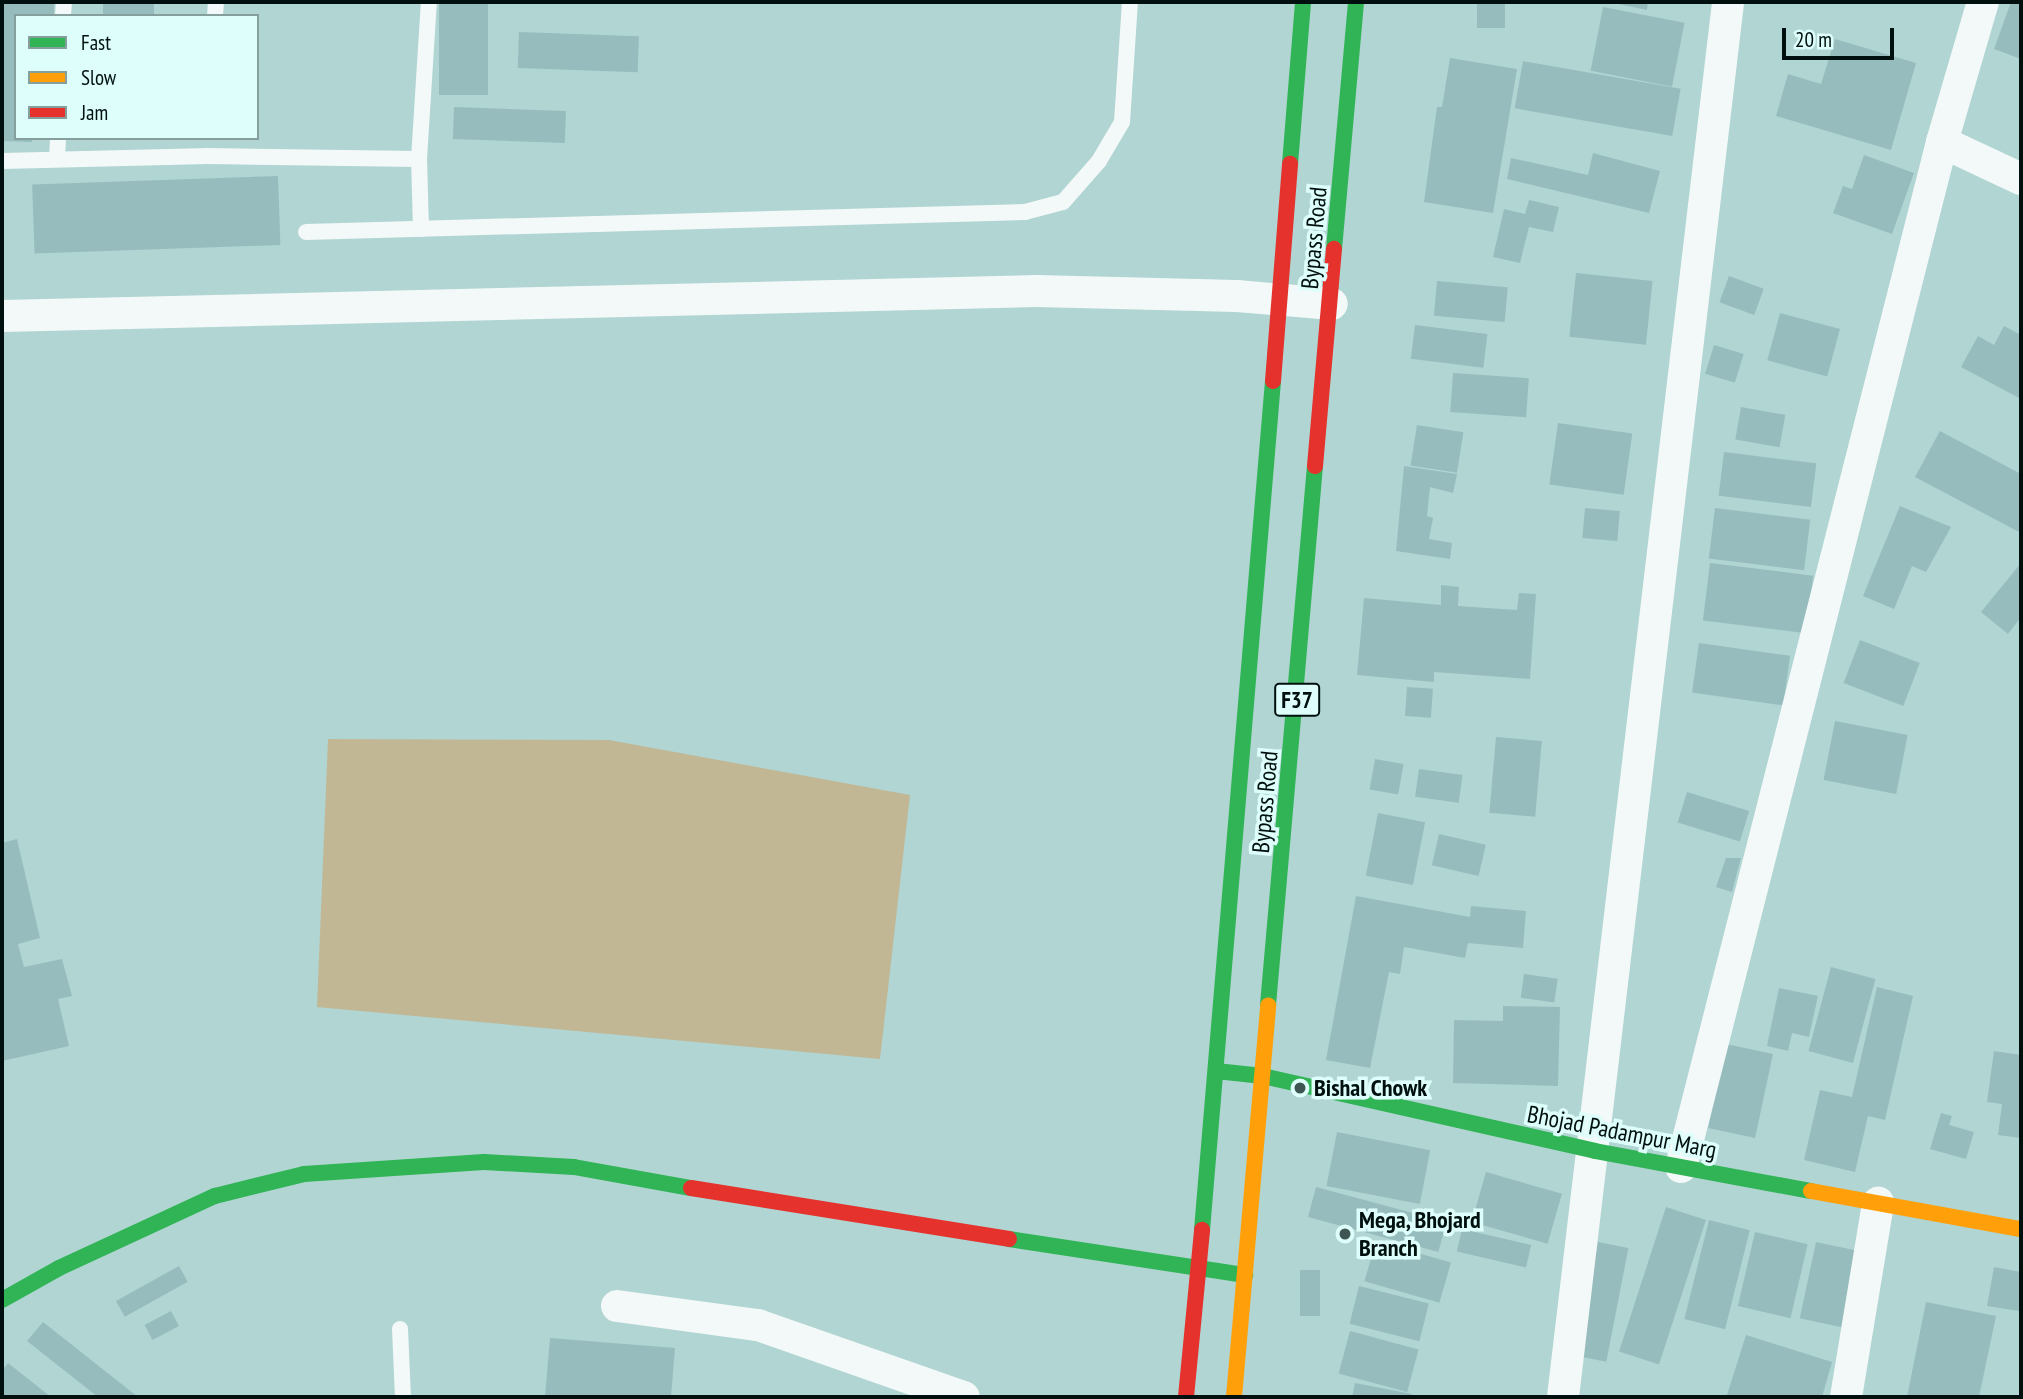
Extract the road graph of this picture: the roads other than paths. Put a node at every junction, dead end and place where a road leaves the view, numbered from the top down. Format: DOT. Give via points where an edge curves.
graph roads {
  1 [pos="429,2"];
  2 [pos="1129,2"];
  3 [pos="1303,2"];
  4 [pos="1356,2"];
  5 [pos="1728,2"];
  6 [pos="1983,2"];
  7 [pos="58,140"];
  8 [pos="209,140"];
  9 [pos="1942,142"];
  10 [pos="208,156"];
  11 [pos="57,158"];
  12 [pos="419,159"];
  13 [pos="2,161"];
  14 [pos="2021,178"];
  15 [pos="421,229"];
  16 [pos="306,232"];
  17 [pos="1279,300"];
  18 [pos="1332,304"];
  19 [pos="2,316"];
  20 [pos="1216,1070"];
  21 [pos="1263,1076"];
  22 [pos="1595,1151"];
  23 [pos="1681,1167"];
  24 [pos="1878,1203"];
  25 [pos="2021,1229"];
  26 [pos="1198,1265"];
  27 [pos="1245,1275"];
  28 [pos="2,1300"];
  29 [pos="617,1306"];
  30 [pos="400,1329"];
  31 [pos="403,1397"];
  32 [pos="964,1397"];
  33 [pos="1186,1397"];
  34 [pos="1234,1397"];
  35 [pos="1563,1397"];
  36 [pos="1846,1397"];
  1 -- 12 [label="lane"];
  2 -- 15 [label="lane" via="1122,122 1099,162 1063,202 1025,212"];
  3 -- 17 [label="main road, Bypass Road / F37"];
  4 -- 18 [label="main road, Bypass Road / F37"];
  5 -- 22 [label="street"];
  6 -- 9 [label="street"];
  7 -- 11 [label="lane"];
  8 -- 10 [label="lane"];
  9 -- 14 [label="street"];
  9 -- 23 [label="street"];
  10 -- 11 [label="lane"];
  10 -- 12 [label="lane"];
  11 -- 13 [label="lane"];
  12 -- 15 [label="lane"];
  15 -- 16 [label="lane"];
  17 -- 18 [label="street"];
  17 -- 19 [label="street" via="1037,291"];
  17 -- 20 [label="main road, Bypass Road / F37"];
  18 -- 21 [label="main road, Bypass Road / F37"];
  20 -- 21 [label="main road, Bhojad Padampur Marg"];
  20 -- 26 [label="main road, Bypass Road / F37"];
  21 -- 22 [label="main road, Bhojad Padampur Marg"];
  21 -- 27 [label="main road, Bypass Road / F37"];
  22 -- 23 [label="main road, Bhojad Padampur Marg"];
  22 -- 35 [label="street"];
  23 -- 24 [label="main road, Bhojad Padampur Marg"];
  24 -- 25 [label="main road, Bhojad Padampur Marg"];
  24 -- 36 [label="street"];
  26 -- 27 [label="main road"];
  26 -- 28 [label="main road" via="806,1209 574,1167 470,1163 304,1174 215,1196 59,1268"];
  26 -- 33 [label="main road, Bypass Road / F37"];
  27 -- 34 [label="main road, Bypass Road / F37"];
  29 -- 32 [label="street" via="758,1325"];
  30 -- 31 [label="lane"];
}
